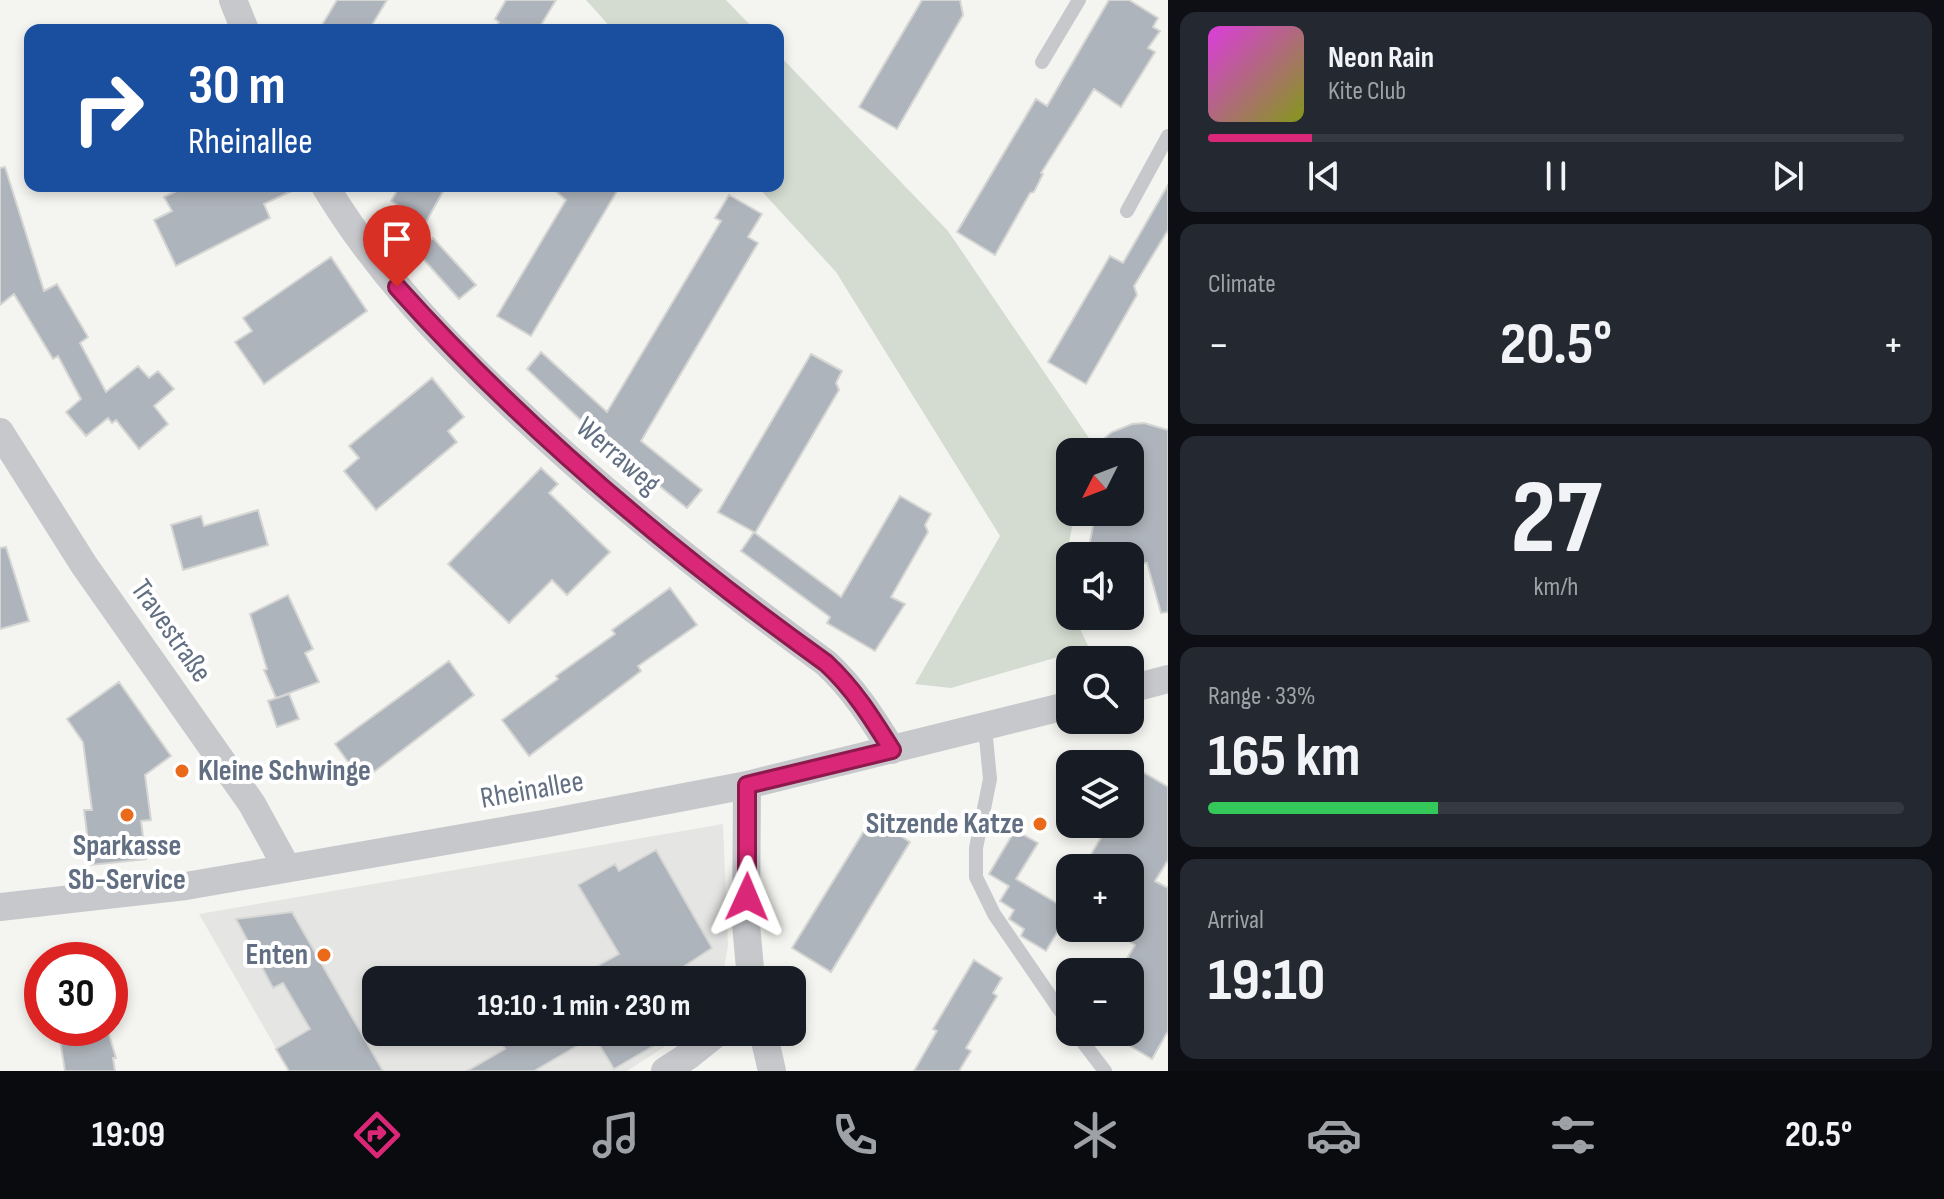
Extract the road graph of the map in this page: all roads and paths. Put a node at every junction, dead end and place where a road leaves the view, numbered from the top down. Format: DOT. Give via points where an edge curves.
graph roads {
  1 [pos="233,0"];
  2 [pos="1079,0"];
  3 [pos="243,24"];
  4 [pos="1042,62"];
  5 [pos="1168,136"];
  6 [pos="329,192"];
  7 [pos="1127,211"];
  8 [pos="0,432"];
  9 [pos="1168,679"];
  10 [pos="1144,685"];
  11 [pos="1056,709"];
  12 [pos="985,727"];
  13 [pos="892,750"];
  14 [pos="747,785"];
  15 [pos="287,868"];
  16 [pos="0,907"];
  17 [pos="750,966"];
  18 [pos="1056,1005"];
  19 [pos="700,1046"];
  20 [pos="766,1046"];
  21 [pos="1086,1046"];
  22 [pos="665,1071"];
  23 [pos="772,1071"];
  24 [pos="1105,1071"];
  1 -- 3 [label="street"];
  2 -- 4 [label="lane"];
  5 -- 7 [label="lane"];
  6 -- 13 [label="street, Werraweg" via="397,287 452,349 553,446 668,544 826,663 849,684"];
  8 -- 15 [label="street, Travestraße" via="84,565 252,804"];
  9 -- 10 [label="street"];
  11 -- 12 [label="street, Rheinallee"];
  12 -- 13 [label="street, Rheinallee"];
  12 -- 18 [label="lane" via="990,767 976,877 994,914"];
  13 -- 14 [label="street, Rheinallee"];
  14 -- 15 [label="street, Rheinallee"];
  14 -- 17 [label="street"];
  15 -- 16 [label="street, Rheinallee" via="186,886"];
  19 -- 22 [label="street"];
  20 -- 23 [label="street"];
  21 -- 24 [label="lane"];
}
